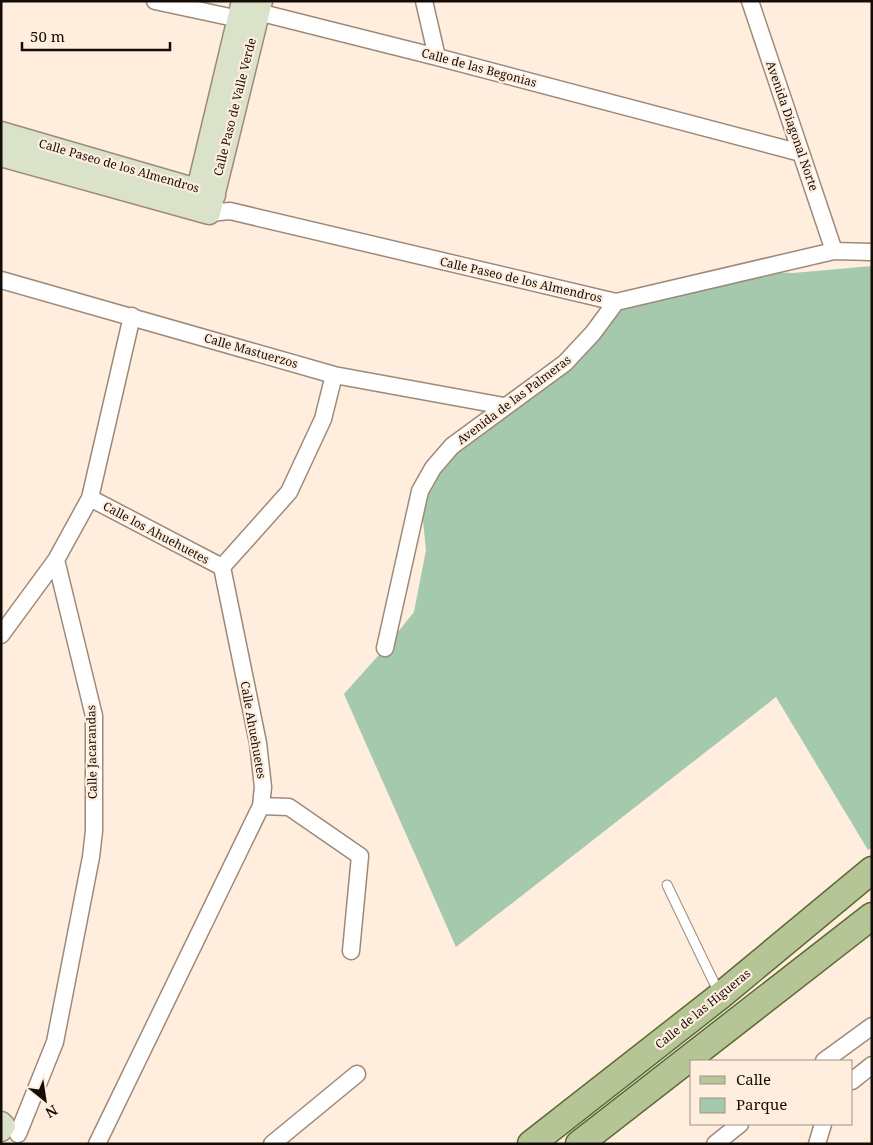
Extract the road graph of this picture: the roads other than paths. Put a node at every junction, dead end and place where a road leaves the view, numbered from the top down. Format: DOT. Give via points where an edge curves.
graph roads {
  1 [pos="155,1"];
  2 [pos="424,1"];
  3 [pos="750,1"];
  4 [pos="250,8"];
  5 [pos="437,56"];
  6 [pos="1,133"];
  7 [pos="801,154"];
  8 [pos="1,155"];
  9 [pos="209,203"];
  10 [pos="834,251"];
  11 [pos="872,252"];
  12 [pos="1,280"];
  13 [pos="616,302"];
  14 [pos="132,316"];
  15 [pos="334,375"];
  16 [pos="504,406"];
  17 [pos="90,498"];
  18 [pos="56,560"];
  19 [pos="222,568"];
  20 [pos="1,635"];
  21 [pos="385,648"];
  22 [pos="261,806"];
  23 [pos="872,870"];
  24 [pos="667,885"];
  25 [pos="846,892"];
  26 [pos="872,916"];
  27 [pos="831,950"];
  28 [pos="352,951"];
  29 [pos="720,996"];
  30 [pos="872,1026"];
  31 [pos="825,1060"];
  32 [pos="872,1065"];
  33 [pos="356,1074"];
  34 [pos="853,1080"];
  35 [pos="739,1125"];
  36 [pos="823,1125"];
  37 [pos="11,1131"];
  38 [pos="97,1144"];
  39 [pos="272,1144"];
  40 [pos="531,1144"];
  41 [pos="579,1144"];
  42 [pos="715,1144"];
  43 [pos="817,1144"];
  1 -- 4 [label="street, Calle de las Begonias"];
  2 -- 5 [label="street"];
  3 -- 7 [label="street, Avenida Diagonal Norte"];
  4 -- 5 [label="street, Calle de las Begonias"];
  4 -- 9 [label="street, Calle Paso de Valle Verde"];
  5 -- 7 [label="street, Calle de las Begonias"];
  6 -- 9 [label="street, Calle Paseo de los Almendros"];
  7 -- 10 [label="street, Avenida Diagonal Norte"];
  8 -- 9 [label="street, Calle Paseo de los Almendros"];
  9 -- 13 [label="street, Calle Paseo de los Almendros"];
  10 -- 11 [label="street, Calle Paseo de los Almendros"];
  10 -- 13 [label="street, Calle Paseo de los Almendros"];
  12 -- 14 [label="street, Calle Mastuerzos"];
  13 -- 16 [label="street, Avenida de las Palmeras" via="565,363"];
  14 -- 15 [label="street, Calle Mastuerzos"];
  14 -- 17 [label="street"];
  15 -- 16 [label="street, Calle Mastuerzos"];
  15 -- 19 [label="street" via="323,419 288,492"];
  16 -- 21 [label="street, Avenida de las Palmeras" via="452,446 432,468 420,491"];
  17 -- 18 [label="street"];
  17 -- 19 [label="street, Calle los Ahuehuetes"];
  18 -- 20 [label="street"];
  18 -- 37 [label="street, Calle Jacarandas" via="94,716 94,831 55,1042"];
  19 -- 22 [label="street, Calle Ahuehuetes" via="258,743 263,787"];
  22 -- 28 [label="street" via="290,807 360,856"];
  22 -- 38 [label="street, Calle Ahuehuetes"];
  23 -- 25 [label="main road, Calle de las Higueras"];
  24 -- 29 [label="lane"];
  25 -- 27 [label="main road" via="852,900 853,914"];
  25 -- 29 [label="main road, Calle de las Higueras"];
  26 -- 27 [label="main road"];
  27 -- 41 [label="main road"];
  29 -- 40 [label="main road, Calle de las Higueras"];
  30 -- 31 [label="street"];
  32 -- 34 [label="street"];
  33 -- 39 [label="street"];
  35 -- 42 [label="street"];
  36 -- 43 [label="street"];
}
